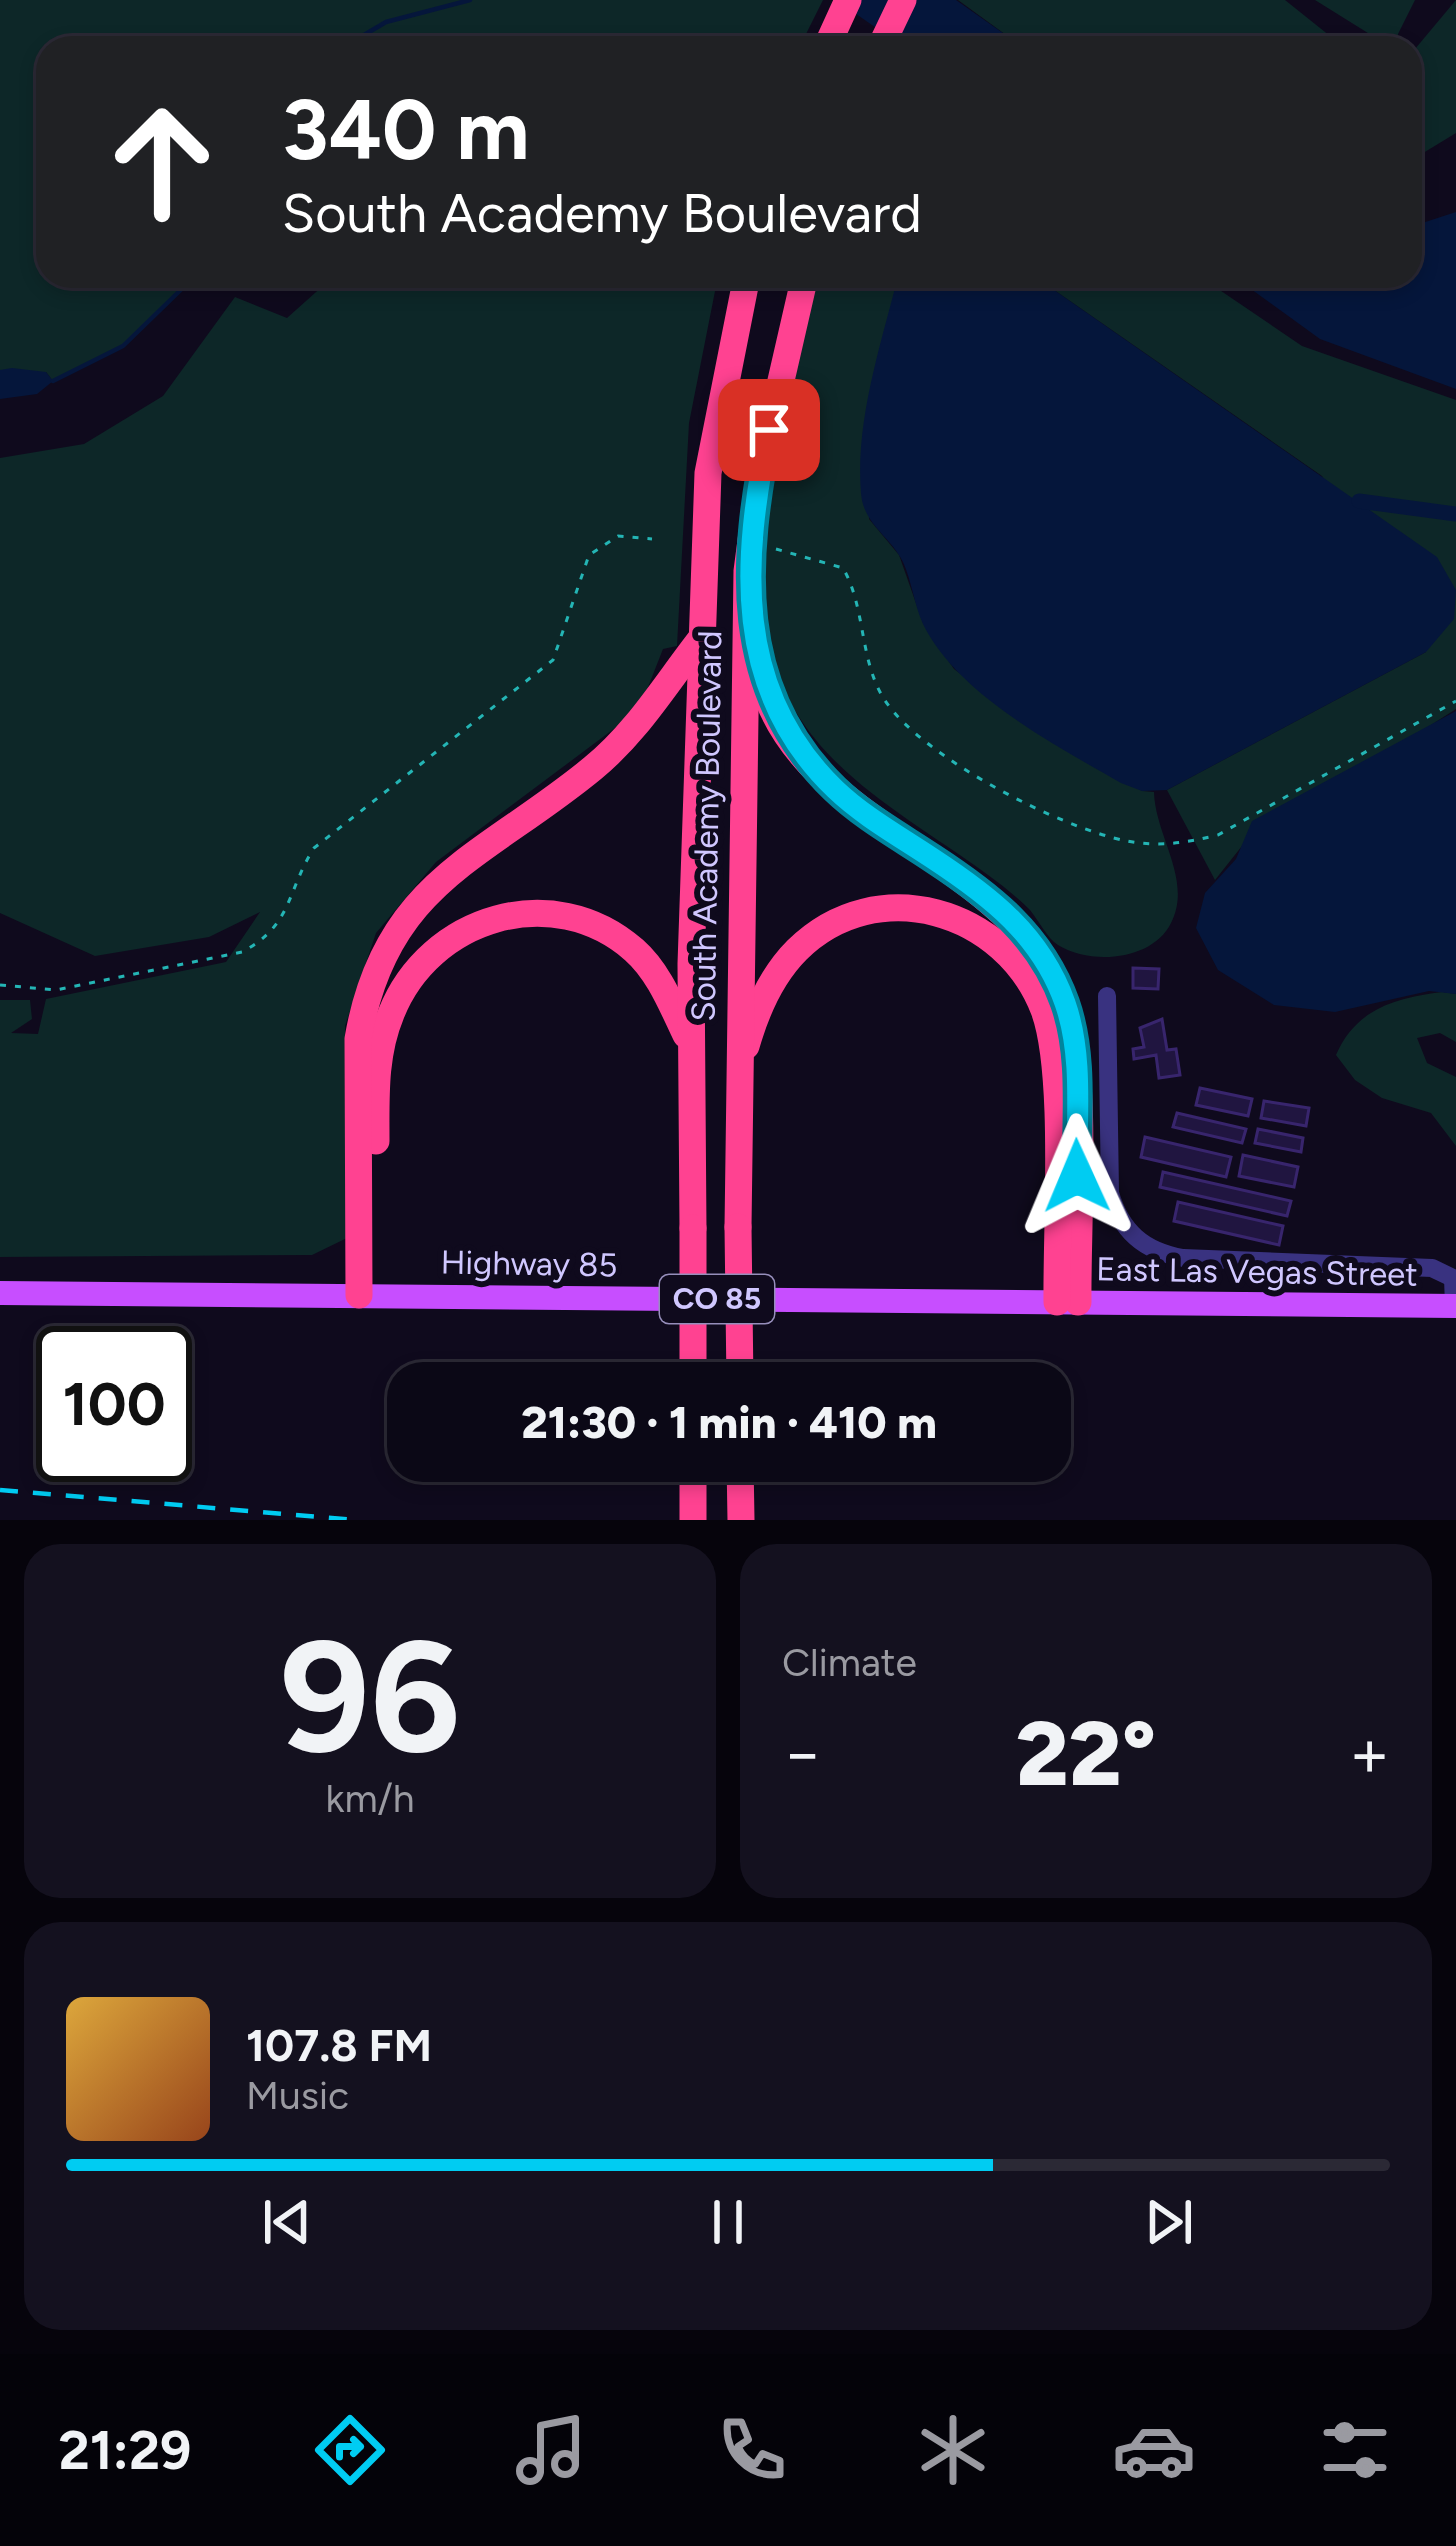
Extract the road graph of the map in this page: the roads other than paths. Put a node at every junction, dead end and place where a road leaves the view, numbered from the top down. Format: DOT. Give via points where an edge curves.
graph roads {
  1 [pos="848,0"];
  2 [pos="903,0"];
  3 [pos="832,36"];
  4 [pos="886,36"];
  5 [pos="745,288"];
  6 [pos="802,288"];
  7 [pos="747,571"];
  8 [pos="700,640"];
  9 [pos="1107,996"];
  10 [pos="692,1048"];
  11 [pos="737,1079"];
  12 [pos="0,1293"];
  13 [pos="368,1295"];
  14 [pos="1067,1302"];
  15 [pos="1455,1306"];
  16 [pos="693,1362"];
  17 [pos="740,1362"];
  18 [pos="693,1482"];
  19 [pos="740,1482"];
  20 [pos="693,1520"];
  21 [pos="741,1520"];
  1 -- 3 [label="highway"];
  2 -- 4 [label="highway"];
  5 -- 8 [label="highway, South Academy Boulevard" via="708,473"];
  6 -- 7 [label="highway, South Academy Boulevard" via="760,472"];
  7 -- 11 [label="highway, South Academy Boulevard"];
  7 -- 14 [label="highway" via="756,657 792,740 848,801 1012,918 1064,1002 1076,1057"];
  8 -- 10 [label="highway, South Academy Boulevard"];
  8 -- 13 [label="highway" via="619,744 427,892 386,948 358,1039"];
  9 -- 15 [label="lane" via="1110,1193 1118,1222 1161,1254 1183,1258 1432,1268 1453,1278"];
  10 -- 13 [label="highway" via="635,950 572,918 535,911 490,917 428,958 392,1011 380,1046"];
  10 -- 16 [label="highway, South Academy Boulevard, bridge"];
  11 -- 14 [label="highway" via="776,976 825,929 878,909 909,908 940,911 994,938 1031,983 1051,1031"];
  11 -- 17 [label="highway, South Academy Boulevard, bridge"];
  12 -- 13 [label="main road, Highway 85 / CO 85"];
  13 -- 14 [label="main road, Highway 85 / CO 85"];
  14 -- 15 [label="main road, East Las Vegas Street / CO 85"];
  18 -- 20 [label="highway"];
  19 -- 21 [label="highway"];
}
